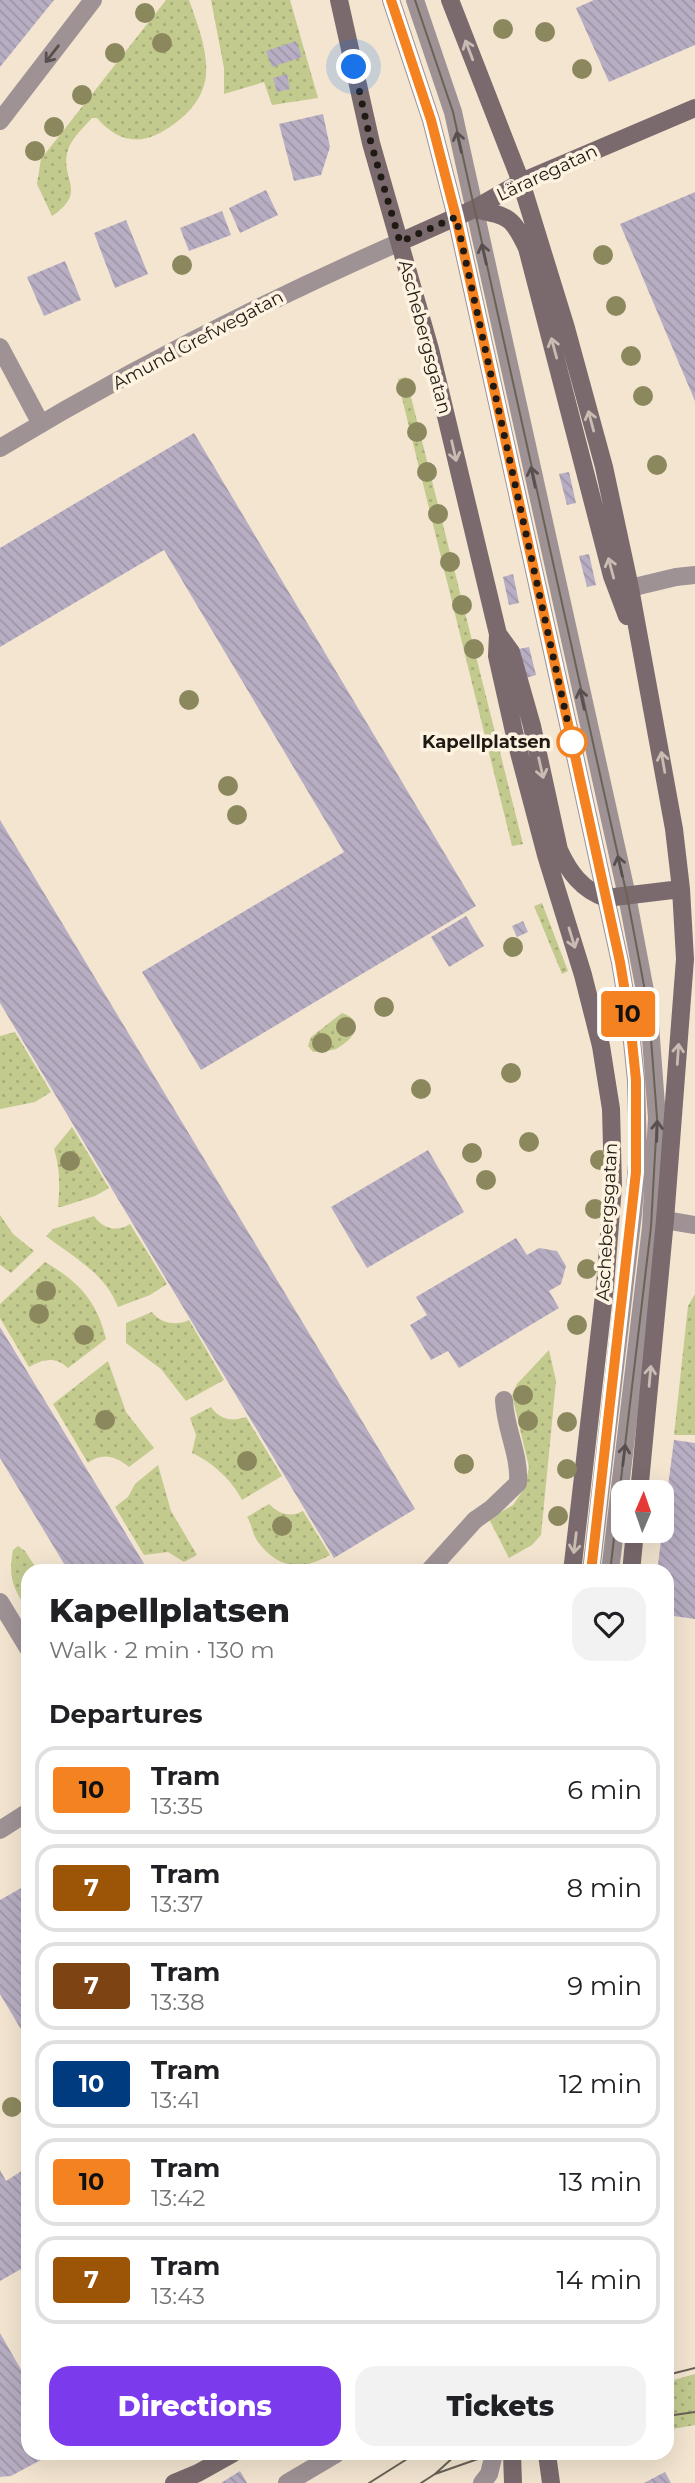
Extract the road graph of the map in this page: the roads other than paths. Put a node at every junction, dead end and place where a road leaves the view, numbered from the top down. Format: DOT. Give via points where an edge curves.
graph roads {
  1 [pos="93,0"];
  2 [pos="339,0"];
  3 [pos="391,0"];
  4 [pos="415,0"];
  5 [pos="450,0"];
  6 [pos="695,108"];
  7 [pos="0,121"];
  8 [pos="521,182"];
  9 [pos="474,209"];
  10 [pos="456,217"];
  11 [pos="400,242"];
  12 [pos="0,347"];
  13 [pos="41,424"];
  14 [pos="0,448"];
  15 [pos="695,575"];
  16 [pos="630,588"];
  17 [pos="498,634"];
  18 [pos="648,679"];
  19 [pos="688,888"];
  20 [pos="627,896"];
  21 [pos="606,898"];
  22 [pos="665,1220"];
  23 [pos="695,1225"];
  24 [pos="504,1400"];
  25 [pos="640,1480"];
  26 [pos="634,1544"];
  27 [pos="435,1564"];
  28 [pos="573,1564"];
  29 [pos="592,1564"];
  30 [pos="611,1564"];
  31 [pos="632,1564"];
  32 [pos="0,1602"];
  33 [pos="21,1636"];
  34 [pos="21,1816"];
  35 [pos="0,1830"];
  36 [pos="222,2460"];
  37 [pos="326,2460"];
  38 [pos="492,2460"];
  39 [pos="512,2460"];
  40 [pos="548,2460"];
  41 [pos="193,2478"];
  42 [pos="174,2483"];
  43 [pos="287,2483"];
  44 [pos="482,2483"];
  45 [pos="513,2483"];
  46 [pos="551,2483"];
  1 -- 7 [label="street, one-way"];
  2 -- 11 [label="street, Aschebergsgatan" via="371,143"];
  3 -- 10 [label="street" via="431,120"];
  9 -- 4 [label="street, one-way" via="453,112"];
  8 -- 5 [label="street, one-way"];
  6 -- 8 [label="street, Läraregatan"];
  8 -- 9 [label="street, Läraregatan"];
  16 -- 8 [label="street, one-way" via="597,442"];
  9 -- 10 [label="street, Läraregatan"];
  18 -- 9 [label="street, one-way" via="612,576 527,248 517,226 503,215"];
  20 -- 9 [label="street, one-way"];
  10 -- 11 [label="street, Läraregatan"];
  10 -- 21 [label="street"];
  11 -- 13 [label="street, Amund Grefwegatan" via="229,322"];
  11 -- 17 [label="street, Aschebergsgatan, one-way"];
  12 -- 13 [label="street"];
  13 -- 14 [label="street, Amund Grefwegatan"];
  15 -- 16 [label="street"];
  16 -- 18 [label="street"];
  17 -- 21 [label="street, Aschebergsgatan, one-way" via="511,652 559,850 581,883"];
  17 -- 28 [label="street, Aschebergsgatan, one-way" via="497,656 517,745 583,975 611,1109 613,1186 607,1261"];
  19 -- 18 [label="street, one-way"];
  19 -- 20 [label="street"];
  22 -- 19 [label="street, one-way"];
  20 -- 21 [label="street"];
  30 -- 20 [label="street, one-way" via="651,1227 657,1118 649,1012"];
  21 -- 29 [label="street" via="630,1022 638,1152"];
  22 -- 23 [label="street"];
  25 -- 22 [label="street, one-way"];
  24 -- 27 [label="street" via="519,1466 518,1483 475,1520"];
  26 -- 31 [label="street"];
  32 -- 33 [label="street"];
  34 -- 35 [label="street"];
  36 -- 41 [label="street"];
  37 -- 43 [label="street"];
  38 -- 44 [label="street"];
  39 -- 45 [label="street"];
  40 -- 46 [label="street"];
  41 -- 42 [label="street"];
}
